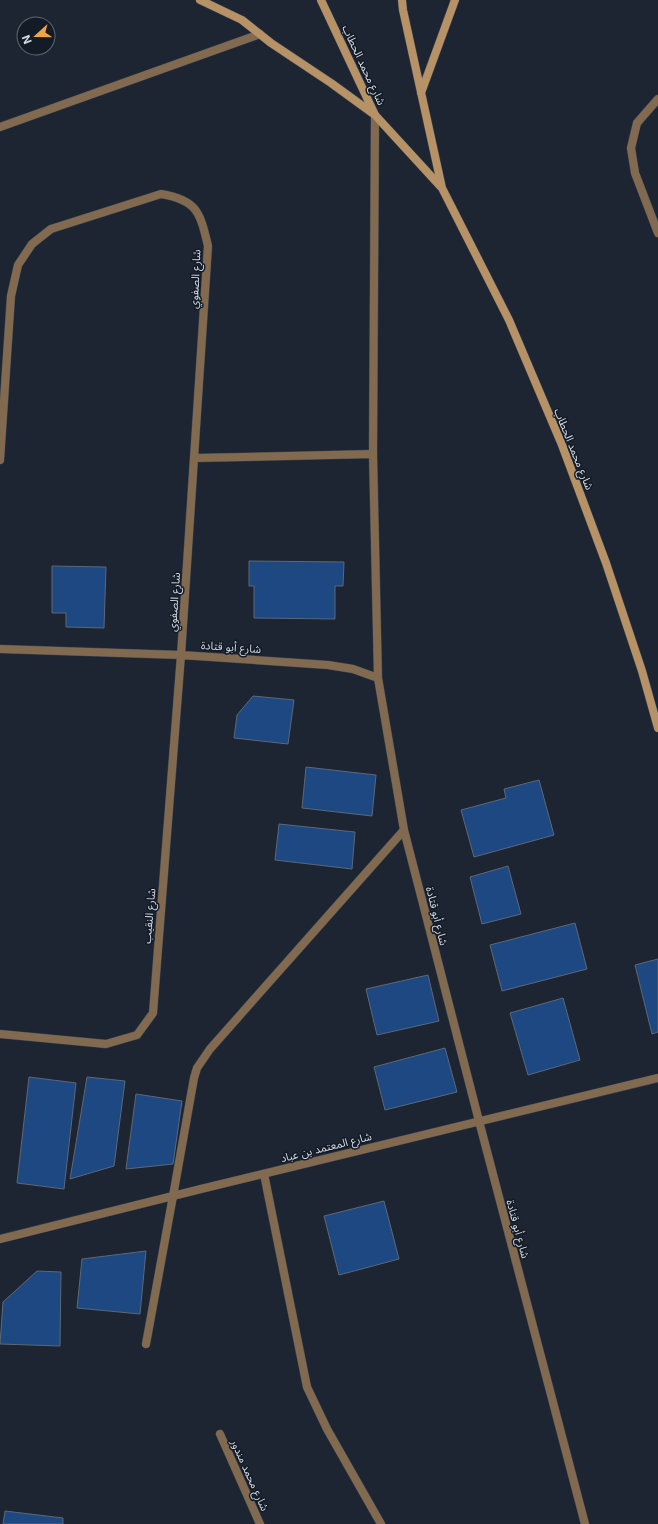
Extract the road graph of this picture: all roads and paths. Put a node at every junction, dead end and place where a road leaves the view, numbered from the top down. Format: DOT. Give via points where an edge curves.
graph roads {
  1 [pos="200,0"];
  2 [pos="320,0"];
  3 [pos="402,0"];
  4 [pos="455,0"];
  5 [pos="260,34"];
  6 [pos="420,94"];
  7 [pos="658,99"];
  8 [pos="375,115"];
  9 [pos="0,127"];
  10 [pos="442,188"];
  11 [pos="658,233"];
  12 [pos="373,454"];
  13 [pos="195,458"];
  14 [pos="0,460"];
  15 [pos="0,649"];
  16 [pos="181,655"];
  17 [pos="378,678"];
  18 [pos="658,728"];
  19 [pos="404,830"];
  20 [pos="0,1034"];
  21 [pos="658,1078"];
  22 [pos="478,1121"];
  23 [pos="264,1174"];
  24 [pos="174,1196"];
  25 [pos="0,1240"];
  26 [pos="146,1344"];
  27 [pos="220,1434"];
  28 [pos="260,1524"];
  29 [pos="380,1524"];
  30 [pos="585,1524"];
  1 -- 5 [label="street" via="242,20"];
  2 -- 8 [label="street, شارع محمد الحطاب"];
  3 -- 6 [label="street, شارع محمد الحطاب"];
  4 -- 6 [label="street"];
  5 -- 8 [label="street"];
  5 -- 9 [label="street"];
  6 -- 10 [label="street, شارع محمد الحطاب"];
  7 -- 11 [label="street" via="637,123 631,148 635,173"];
  8 -- 10 [label="street, شارع محمد الحطاب"];
  8 -- 12 [label="street"];
  10 -- 18 [label="street, شارع محمد الحطاب" via="509,320 562,445 606,563"];
  12 -- 13 [label="street"];
  12 -- 17 [label="street"];
  13 -- 14 [label="street, شارع الصفوي" via="208,246 202,221 191,204 178,197 161,194 51,229 32,244 18,265 11,296"];
  13 -- 16 [label="street, شارع الصفوي"];
  15 -- 16 [label="street, شارع أبو قتادة"];
  16 -- 17 [label="street, شارع أبو قتادة" via="328,665 353,669"];
  16 -- 20 [label="street, شارع النقيب" via="153,1013 137,1035 106,1044"];
  17 -- 19 [label="street, شارع أبو قتادة"];
  19 -- 22 [label="street, شارع أبو قتادة"];
  19 -- 24 [label="street" via="210,1049 197,1068"];
  21 -- 22 [label="street, شارع المعتمد بن عباد"];
  22 -- 23 [label="street, شارع المعتمد بن عباد"];
  22 -- 30 [label="street, شارع أبو قتادة"];
  23 -- 24 [label="street, شارع المعتمد بن عباد"];
  23 -- 29 [label="street" via="307,1387 327,1429"];
  24 -- 25 [label="street, شارع المعتمد بن عباد"];
  24 -- 26 [label="street"];
  27 -- 28 [label="street, شارع محمد مندور"];
}
